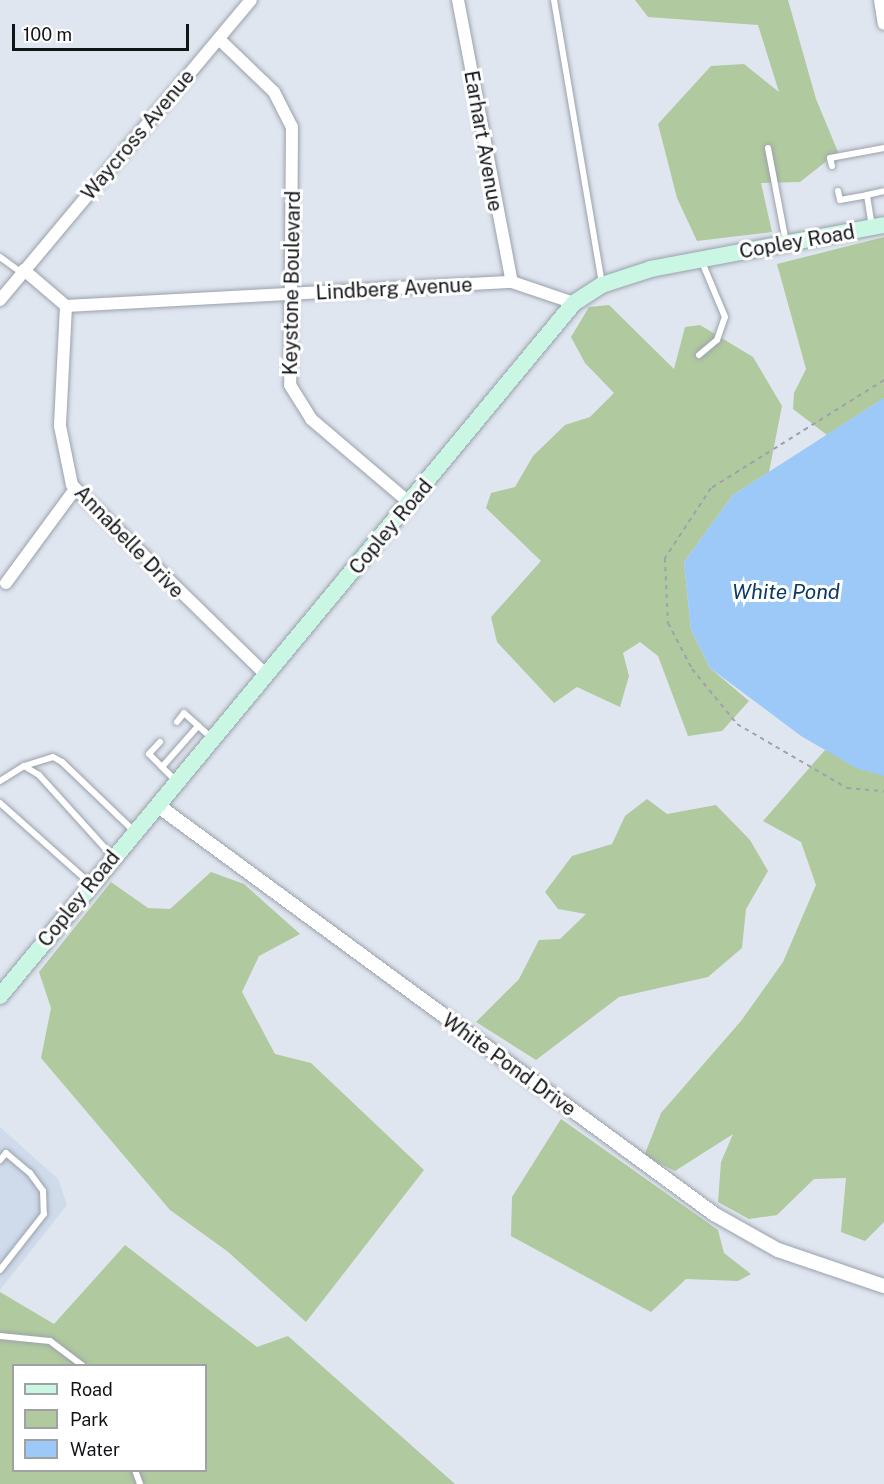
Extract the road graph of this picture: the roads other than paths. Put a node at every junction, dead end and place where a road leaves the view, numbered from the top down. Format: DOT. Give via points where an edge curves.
graph roads {
  1 [pos="251,0"];
  2 [pos="458,0"];
  3 [pos="554,0"];
  4 [pos="880,0"];
  5 [pos="884,24"];
  6 [pos="219,39"];
  7 [pos="768,148"];
  8 [pos="884,148"];
  9 [pos="832,166"];
  10 [pos="838,191"];
  11 [pos="884,191"];
  12 [pos="867,195"];
  13 [pos="878,226"];
  14 [pos="786,243"];
  15 [pos="0,257"];
  16 [pos="700,258"];
  17 [pos="23,272"];
  18 [pos="512,282"];
  19 [pos="602,285"];
  20 [pos="288,295"];
  21 [pos="0,300"];
  22 [pos="574,303"];
  23 [pos="66,306"];
  24 [pos="699,355"];
  25 [pos="75,489"];
  26 [pos="411,504"];
  27 [pos="6,583"];
  28 [pos="266,675"];
  29 [pos="177,722"];
  30 [pos="198,726"];
  31 [pos="212,738"];
  32 [pos="160,742"];
  33 [pos="24,766"];
  34 [pos="162,767"];
  35 [pos="0,781"];
  36 [pos="177,781"];
  37 [pos="0,803"];
  38 [pos="157,805"];
  39 [pos="135,832"];
  40 [pos="114,857"];
  41 [pos="92,884"];
  42 [pos="0,996"];
  43 [pos="0,1160"];
  44 [pos="0,1270"];
  45 [pos="884,1286"];
  46 [pos="0,1336"];
  47 [pos="82,1364"];
  1 -- 6 [label="street, Waycross Avenue"];
  2 -- 18 [label="street, Earhart Avenue"];
  3 -- 19 [label="lane"];
  4 -- 5 [label="street"];
  6 -- 17 [label="street, Waycross Avenue"];
  6 -- 20 [label="street, Keystone Boulevard" via="274,92 292,127"];
  7 -- 14 [label="lane"];
  8 -- 9 [label="lane" via="830,158"];
  10 -- 12 [label="lane" via="840,200"];
  11 -- 12 [label="lane"];
  12 -- 13 [label="lane"];
  13 -- 14 [label="main road, Copley Road"];
  14 -- 16 [label="main road, Copley Road"];
  15 -- 17 [label="lane"];
  16 -- 19 [label="main road, Copley Road"];
  16 -- 24 [label="lane" via="725,317 717,340"];
  17 -- 21 [label="street, Waycross Avenue"];
  17 -- 23 [label="street"];
  18 -- 20 [label="street, Lindberg Avenue"];
  18 -- 22 [label="street, Lindberg Avenue"];
  19 -- 22 [label="main road, Copley Road"];
  20 -- 23 [label="street, Lindberg Avenue"];
  20 -- 26 [label="street, Keystone Boulevard" via="287,368 298,401 311,420"];
  22 -- 26 [label="main road, Copley Road"];
  23 -- 25 [label="street, Annabelle Drive" via="60,426 64,468"];
  25 -- 27 [label="street"];
  25 -- 28 [label="street, Annabelle Drive"];
  26 -- 28 [label="main road, Copley Road"];
  28 -- 31 [label="main road, Copley Road"];
  29 -- 30 [label="lane" via="184,713"];
  30 -- 31 [label="lane"];
  30 -- 34 [label="lane"];
  31 -- 36 [label="main road, Copley Road"];
  32 -- 34 [label="lane" via="150,754"];
  33 -- 35 [label="lane"];
  33 -- 39 [label="lane" via="53,757 62,762"];
  33 -- 40 [label="lane" via="83,819 88,832"];
  34 -- 36 [label="lane"];
  36 -- 38 [label="main road, Copley Road"];
  37 -- 41 [label="lane"];
  38 -- 39 [label="main road, Copley Road"];
  38 -- 45 [label="street, White Pond Drive" via="714,1214 778,1250"];
  39 -- 40 [label="main road, Copley Road"];
  40 -- 41 [label="main road, Copley Road"];
  41 -- 42 [label="main road, Copley Road"];
  43 -- 44 [label="lane" via="6,1153 30,1173 43,1191 44,1214"];
  46 -- 47 [label="lane" via="50,1341"];
}
